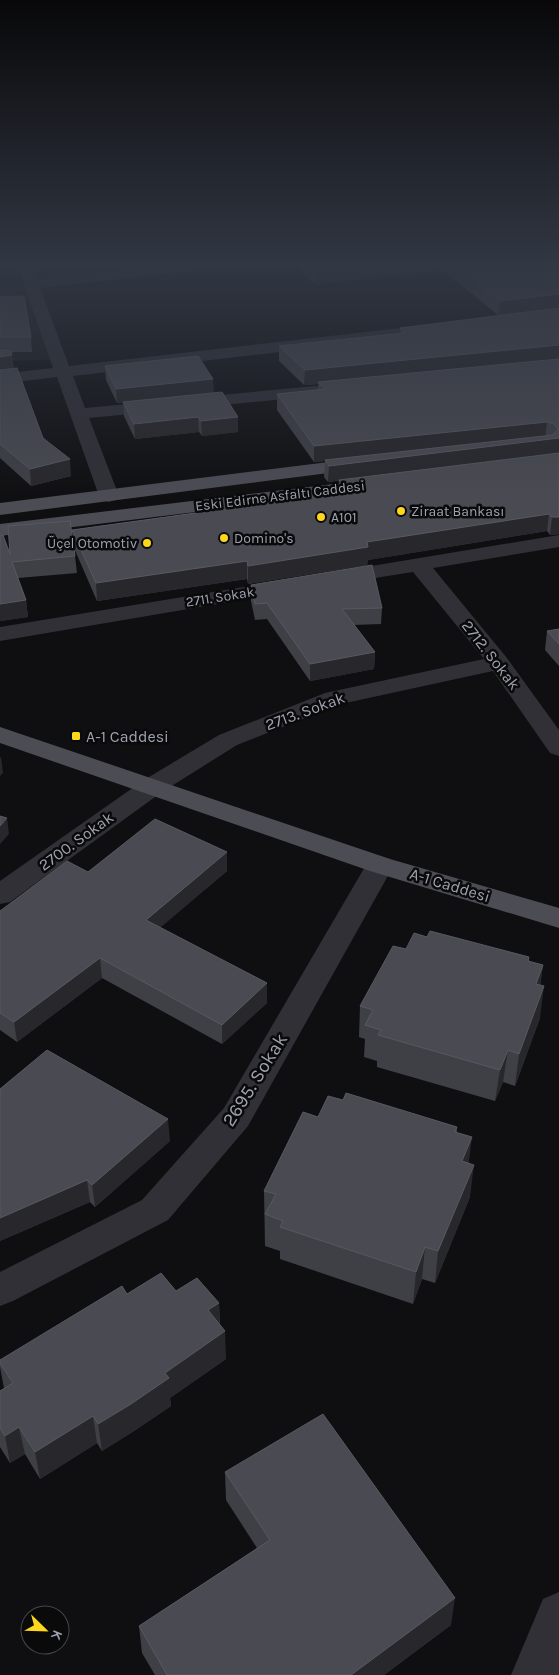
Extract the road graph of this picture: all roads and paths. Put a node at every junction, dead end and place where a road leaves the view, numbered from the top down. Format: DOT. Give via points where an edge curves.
graph roads {
  1 [pos="54,343"];
  2 [pos="285,343"];
  3 [pos="39,359"];
  4 [pos="62,365"];
  5 [pos="0,379"];
  6 [pos="333,389"];
  7 [pos="80,414"];
  8 [pos="376,463"];
  9 [pos="391,483"];
  10 [pos="109,496"];
  11 [pos="0,509"];
  12 [pos="0,530"];
  13 [pos="559,541"];
  14 [pos="419,564"];
  15 [pos="0,634"];
  16 [pos="499,663"];
  17 [pos="0,735"];
  18 [pos="559,748"];
  19 [pos="153,786"];
  20 [pos="380,865"];
  21 [pos="0,895"];
  22 [pos="559,918"];
  23 [pos="0,1290"];
  24 [pos="559,1615"];
  25 [pos="535,1675"];
  1 -- 4 [label="street"];
  2 -- 4 [label="street"];
  3 -- 4 [label="street"];
  4 -- 5 [label="street"];
  4 -- 7 [label="street"];
  6 -- 7 [label="street"];
  7 -- 10 [label="street"];
  8 -- 10 [label="main road, Eski Edirne Asfaltı Caddesi"];
  9 -- 12 [label="main road, Eski Edirne Asfaltı Caddesi"];
  10 -- 11 [label="main road, Eski Edirne Asfaltı Caddesi"];
  13 -- 14 [label="street, 2711. Sokak"];
  14 -- 15 [label="street, 2711. Sokak"];
  14 -- 16 [label="street, 2712. Sokak"];
  16 -- 18 [label="street, 2712. Sokak"];
  16 -- 19 [label="street, 2713. Sokak" via="334,698 228,740"];
  17 -- 19 [label="main road, A-1 Caddesi"];
  19 -- 20 [label="main road, A-1 Caddesi"];
  19 -- 21 [label="street, 2700. Sokak"];
  20 -- 22 [label="main road, A-1 Caddesi"];
  20 -- 23 [label="street, 2695. Sokak" via="236,1117 155,1210"];
  24 -- 25 [label="street"];
}
